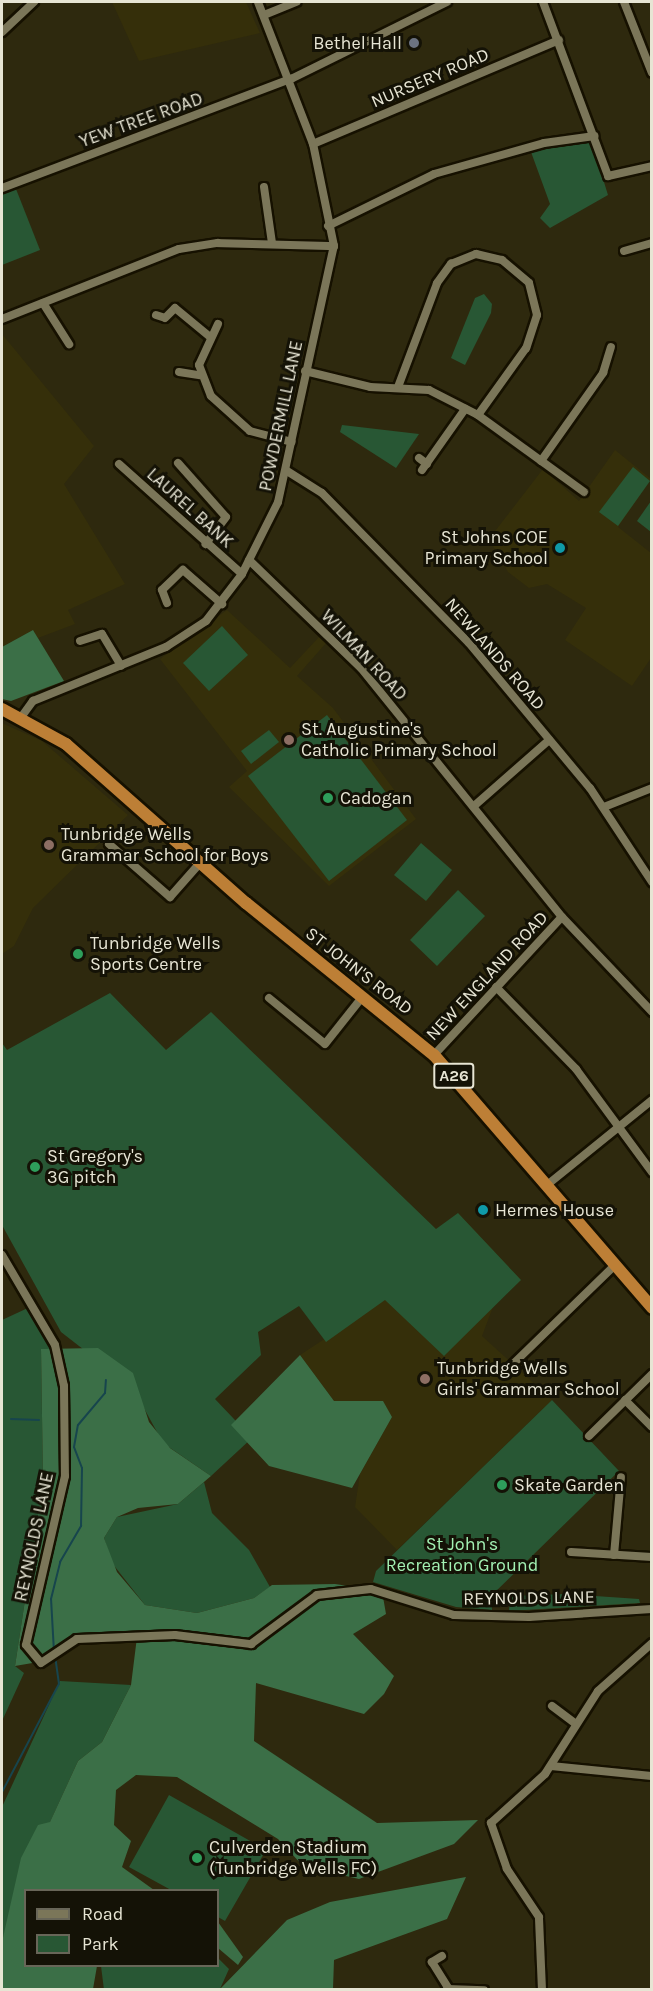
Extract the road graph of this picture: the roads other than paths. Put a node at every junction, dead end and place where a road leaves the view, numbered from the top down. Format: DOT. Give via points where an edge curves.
graph roads {
  1 [pos="34,2"];
  2 [pos="258,2"];
  3 [pos="297,2"];
  4 [pos="447,2"];
  5 [pos="543,2"];
  6 [pos="624,2"];
  7 [pos="264,15"];
  8 [pos="3,26"];
  9 [pos="559,40"];
  10 [pos="651,73"];
  11 [pos="291,79"];
  12 [pos="595,136"];
  13 [pos="314,144"];
  14 [pos="651,166"];
  15 [pos="264,187"];
  16 [pos="2,188"];
  17 [pos="328,226"];
  18 [pos="272,243"];
  19 [pos="651,243"];
  20 [pos="334,246"];
  21 [pos="624,251"];
  22 [pos="44,303"];
  23 [pos="156,315"];
  24 [pos="2,320"];
  25 [pos="218,324"];
  26 [pos="209,336"];
  27 [pos="69,344"];
  28 [pos="610,347"];
  29 [pos="305,371"];
  30 [pos="179,372"];
  31 [pos="199,375"];
  32 [pos="398,387"];
  33 [pos="465,409"];
  34 [pos="478,415"];
  35 [pos="292,442"];
  36 [pos="419,458"];
  37 [pos="541,461"];
  38 [pos="178,463"];
  39 [pos="119,464"];
  40 [pos="287,471"];
  41 [pos="585,492"];
  42 [pos="206,544"];
  43 [pos="249,560"];
  44 [pos="242,574"];
  45 [pos="167,603"];
  46 [pos="222,604"];
  47 [pos="80,641"];
  48 [pos="121,666"];
  49 [pos="2,709"];
  50 [pos="22,716"];
  51 [pos="549,740"];
  52 [pos="651,788"];
  53 [pos="474,806"];
  54 [pos="604,807"];
  55 [pos="109,844"];
  56 [pos="200,863"];
  57 [pos="651,882"];
  58 [pos="562,917"];
  59 [pos="496,987"];
  60 [pos="363,996"];
  61 [pos="269,998"];
  62 [pos="648,998"];
  63 [pos="651,1012"];
  64 [pos="434,1055"];
  65 [pos="651,1100"];
  66 [pos="618,1125"];
  67 [pos="651,1172"];
  68 [pos="547,1185"];
  69 [pos="2,1255"];
  70 [pos="612,1268"];
  71 [pos="651,1308"];
  72 [pos="513,1364"];
  73 [pos="651,1374"];
  74 [pos="625,1400"];
  75 [pos="651,1427"];
  76 [pos="589,1436"];
  77 [pos="621,1477"];
  78 [pos="571,1552"];
  79 [pos="614,1555"];
  80 [pos="651,1557"];
  81 [pos="651,1609"];
  82 [pos="651,1643"];
  83 [pos="552,1706"];
  84 [pos="576,1724"];
  85 [pos="551,1766"];
  86 [pos="651,1776"];
  87 [pos="442,1956"];
  88 [pos="448,1989"];
  89 [pos="484,1989"];
  90 [pos="542,1989"];
  1 -- 8 [label="street"];
  2 -- 7 [label="street, POWDERMILL LANE"];
  3 -- 7 [label="street"];
  4 -- 11 [label="street, YEW TREE ROAD"];
  5 -- 9 [label="street"];
  6 -- 10 [label="street"];
  7 -- 11 [label="street, POWDERMILL LANE"];
  9 -- 12 [label="street"];
  9 -- 13 [label="street, NURSERY ROAD"];
  11 -- 13 [label="street, POWDERMILL LANE"];
  11 -- 16 [label="street, YEW TREE ROAD"];
  12 -- 14 [label="street" via="608,176"];
  12 -- 17 [label="street" via="544,143 434,174"];
  13 -- 17 [label="street, POWDERMILL LANE"];
  15 -- 18 [label="street"];
  17 -- 20 [label="street, POWDERMILL LANE"];
  18 -- 20 [label="street"];
  18 -- 22 [label="street" via="179,249"];
  19 -- 21 [label="street"];
  20 -- 29 [label="street, POWDERMILL LANE"];
  22 -- 24 [label="street"];
  22 -- 27 [label="street"];
  23 -- 26 [label="street" via="165,318 174,308"];
  25 -- 26 [label="street"];
  26 -- 31 [label="street"];
  28 -- 37 [label="street" via="603,373"];
  29 -- 32 [label="street" via="369,387"];
  29 -- 35 [label="street, POWDERMILL LANE"];
  30 -- 31 [label="street"];
  31 -- 35 [label="street" via="218,406 237,421"];
  32 -- 33 [label="street" via="429,390"];
  32 -- 34 [label="street" via="437,283 451,264 476,255 502,260 529,283 537,315 526,348"];
  33 -- 34 [label="street"];
  33 -- 36 [label="street" via="424,467"];
  34 -- 37 [label="street"];
  35 -- 40 [label="street, POWDERMILL LANE"];
  37 -- 41 [label="street"];
  38 -- 42 [label="street" via="226,517"];
  39 -- 42 [label="street, LAUREL BANK"];
  40 -- 43 [label="street, POWDERMILL LANE" via="278,502"];
  40 -- 51 [label="street, NEWLANDS ROAD" via="322,494 410,580"];
  42 -- 44 [label="street, LAUREL BANK"];
  43 -- 44 [label="street, POWDERMILL LANE"];
  43 -- 53 [label="street, WILMAN ROAD" via="361,668"];
  44 -- 46 [label="street, POWDERMILL LANE"];
  45 -- 46 [label="street" via="162,590 183,570"];
  46 -- 48 [label="street, POWDERMILL LANE" via="166,647"];
  47 -- 48 [label="street" via="102,634"];
  48 -- 50 [label="street, POWDERMILL LANE" via="33,701"];
  49 -- 50 [label="highway, ST JOHN'S ROAD / A26"];
  50 -- 56 [label="highway, ST JOHN'S ROAD / A26" via="66,744"];
  51 -- 53 [label="street"];
  51 -- 54 [label="street, NEWLANDS ROAD"];
  52 -- 54 [label="street"];
  53 -- 58 [label="street, WILMAN ROAD"];
  54 -- 57 [label="street, NEWLANDS ROAD"];
  55 -- 56 [label="street" via="170,897"];
  56 -- 60 [label="highway, ST JOHN'S ROAD / A26"];
  58 -- 59 [label="street, NEW ENGLAND ROAD"];
  58 -- 62 [label="street, WILMAN ROAD"];
  59 -- 64 [label="street, NEW ENGLAND ROAD"];
  59 -- 66 [label="street" via="576,1069"];
  60 -- 61 [label="street" via="325,1044"];
  60 -- 64 [label="highway, ST JOHN'S ROAD / A26"];
  62 -- 63 [label="street, WILMAN ROAD"];
  64 -- 68 [label="highway, ST JOHN'S ROAD / A26"];
  65 -- 66 [label="street"];
  66 -- 67 [label="street"];
  66 -- 68 [label="street"];
  68 -- 70 [label="highway, ST JOHN'S ROAD / A26"];
  69 -- 81 [label="street, REYNOLDS LANE" via="55,1345 64,1386 65,1476 26,1646 41,1663 77,1639 165,1635 250,1644 316,1595 371,1588 454,1615 529,1617"];
  70 -- 71 [label="highway, ST JOHN'S ROAD / A26"];
  70 -- 72 [label="street"];
  73 -- 74 [label="street"];
  74 -- 75 [label="street"];
  74 -- 76 [label="street"];
  77 -- 79 [label="street"];
  78 -- 79 [label="street"];
  79 -- 80 [label="street"];
  82 -- 84 [label="street" via="598,1691"];
  83 -- 84 [label="street"];
  84 -- 85 [label="street"];
  85 -- 86 [label="street"];
  85 -- 90 [label="street" via="498,1811 490,1827 507,1869 539,1917"];
  87 -- 88 [label="street" via="432,1962"];
  88 -- 89 [label="street"];
}
